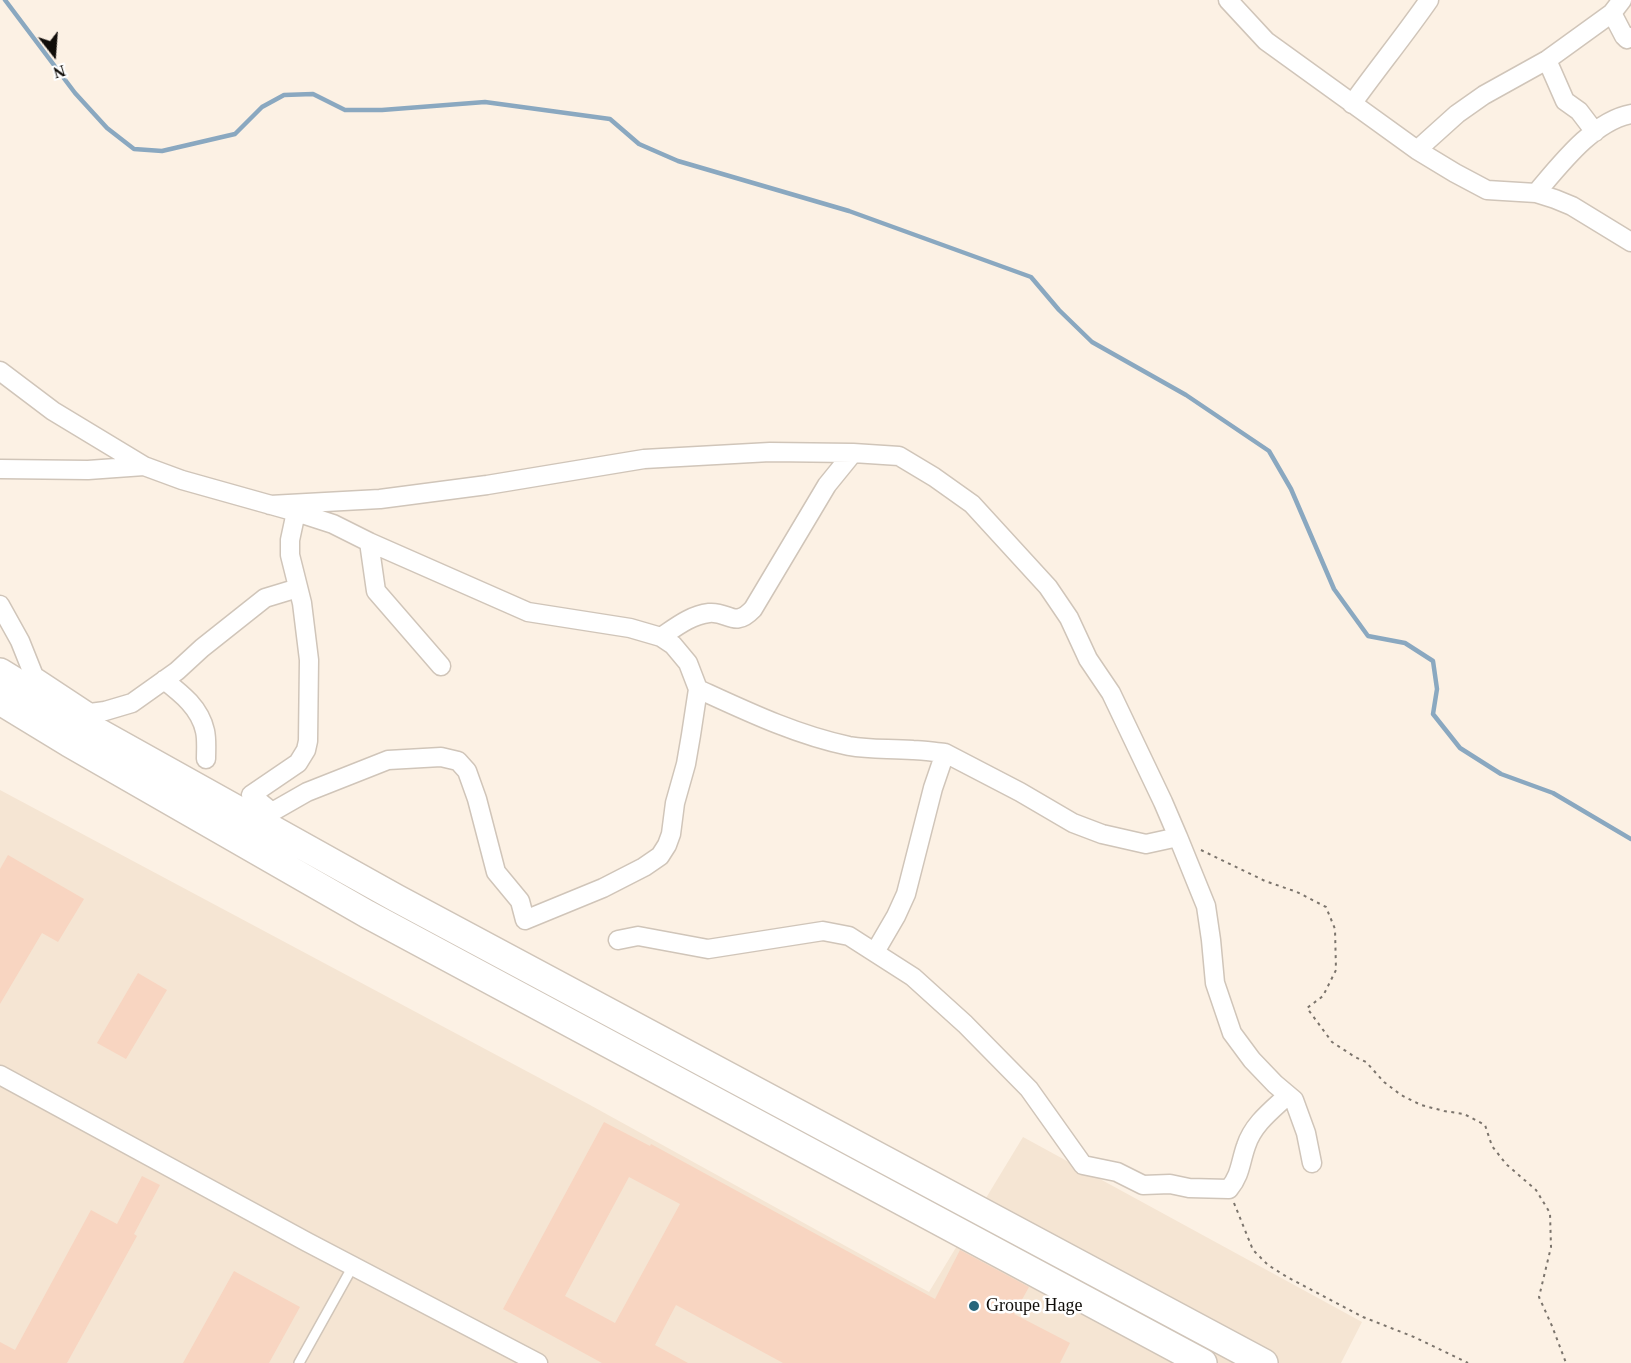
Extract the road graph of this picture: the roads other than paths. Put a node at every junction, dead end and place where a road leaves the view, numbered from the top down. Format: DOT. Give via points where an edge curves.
graph roads {
  1 [pos="1228,0"];
  2 [pos="1429,0"];
  3 [pos="1617,7"];
  4 [pos="1631,38"];
  5 [pos="1547,60"];
  6 [pos="1352,104"];
  7 [pos="1631,114"];
  8 [pos="1595,132"];
  9 [pos="1417,150"];
  10 [pos="1536,193"];
  11 [pos="1631,242"];
  12 [pos="0,372"];
  13 [pos="853,453"];
  14 [pos="144,466"];
  15 [pos="0,469"];
  16 [pos="270,505"];
  17 [pos="296,512"];
  18 [pos="369,542"];
  19 [pos="298,588"];
  20 [pos="0,605"];
  21 [pos="661,637"];
  22 [pos="441,666"];
  23 [pos="0,672"];
  24 [pos="164,680"];
  25 [pos="698,689"];
  26 [pos="0,701"];
  27 [pos="945,753"];
  28 [pos="206,759"];
  29 [pos="1178,837"];
  30 [pos="618,940"];
  31 [pos="875,952"];
  32 [pos="0,1075"];
  33 [pos="1288,1095"];
  34 [pos="1312,1163"];
  35 [pos="352,1266"];
  36 [pos="300,1363"];
  37 [pos="538,1363"];
  38 [pos="1203,1363"];
  39 [pos="1264,1363"];
  1 -- 6 [label="street" via="1266,40"];
  2 -- 6 [label="street"];
  3 -- 4 [label="street" via="1623,36"];
  3 -- 5 [label="street"];
  5 -- 8 [label="street" via="1565,101 1579,111"];
  5 -- 9 [label="street" via="1484,94"];
  6 -- 9 [label="street"];
  7 -- 8 [label="street" via="1616,118"];
  8 -- 10 [label="street" via="1567,156"];
  9 -- 10 [label="street" via="1487,190"];
  10 -- 11 [label="street" via="1572,206"];
  12 -- 14 [label="street" via="53,411"];
  13 -- 16 [label="street" via="770,452 644,459 381,499"];
  13 -- 21 [label="street" via="827,485 746,616 739,619 708,613 683,622"];
  13 -- 29 [label="street" via="899,456 934,477 972,504 1048,587 1111,693"];
  14 -- 15 [label="street"];
  14 -- 16 [label="street"];
  16 -- 17 [label="street"];
  17 -- 18 [label="street"];
  17 -- 19 [label="street" via="290,555"];
  18 -- 21 [label="street" via="528,612 630,628"];
  18 -- 22 [label="street" via="375,591"];
  19 -- 24 [label="street" via="265,598"];
  19 -- 25 [label="street" via="309,660 309,741 298,763 251,795 272,812 308,792 388,760 441,757 458,761 467,771 474,790 496,872 520,902 525,920 603,888 660,856 671,834"];
  20 -- 24 [label="street" via="34,676 90,713 132,703"];
  21 -- 25 [label="street" via="688,663"];
  23 -- 39 [label="main road" via="93,729 385,892"];
  24 -- 28 [label="street" via="197,711 205,732"];
  25 -- 27 [label="street" via="748,712 848,746"];
  26 -- 38 [label="main road" via="367,914"];
  27 -- 29 [label="street" via="1073,823 1102,834 1146,843"];
  27 -- 31 [label="street" via="906,894"];
  29 -- 33 [label="street" via="1206,906 1215,983 1232,1033 1252,1060"];
  30 -- 31 [label="street" via="638,936 708,949 823,931 849,936"];
  31 -- 33 [label="street" via="912,977 956,1016 1029,1089 1083,1165 1117,1172 1143,1185 1229,1189 1237,1179 1246,1144 1258,1123"];
  32 -- 35 [label="street"];
  33 -- 34 [label="street" via="1294,1100 1306,1133"];
  35 -- 36 [label="lane"];
  35 -- 37 [label="street"];
}
